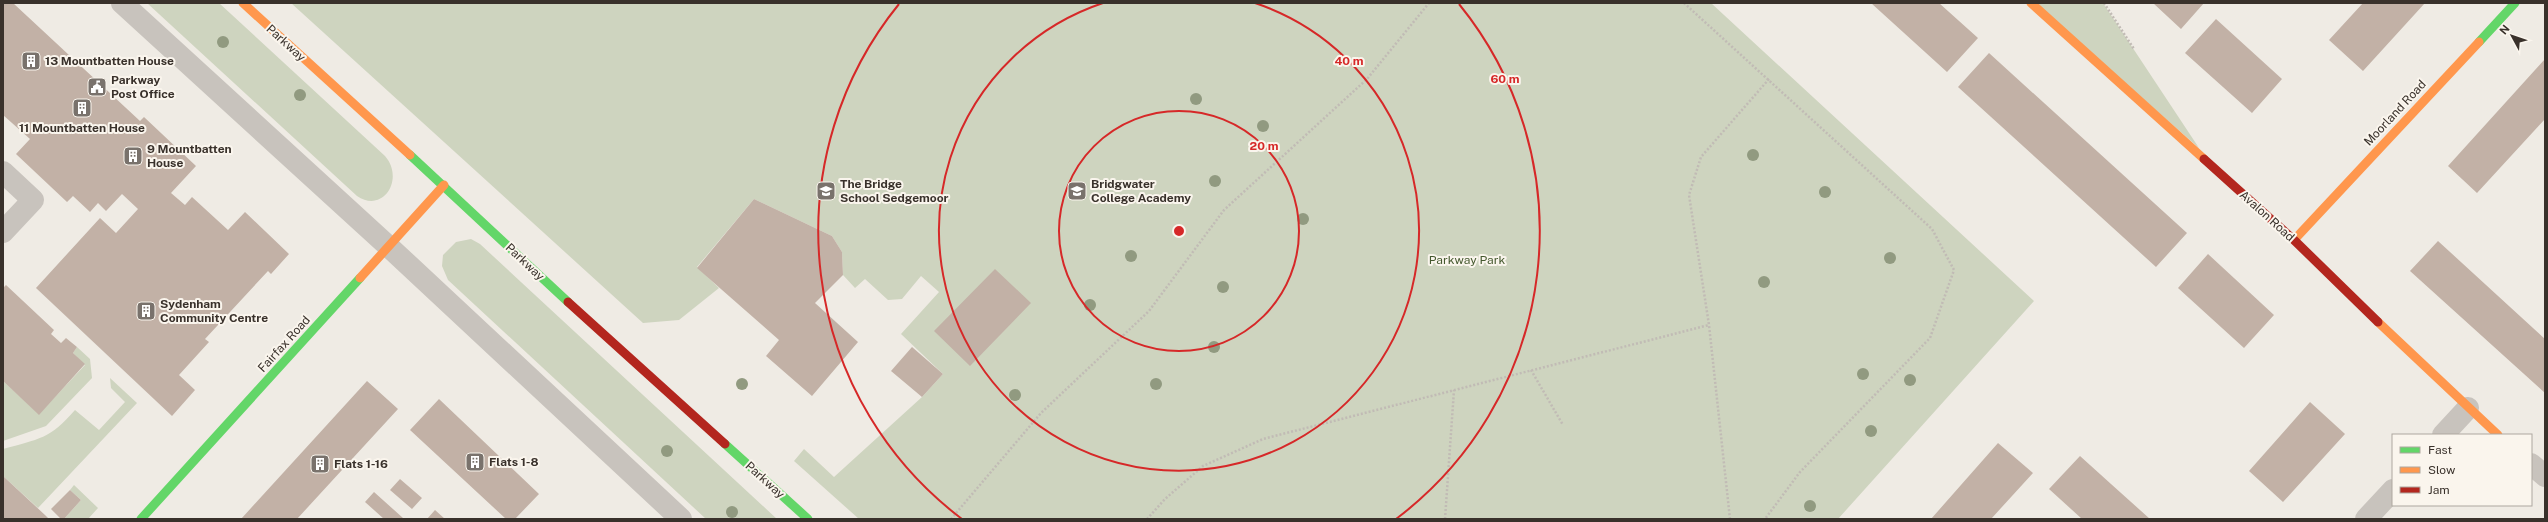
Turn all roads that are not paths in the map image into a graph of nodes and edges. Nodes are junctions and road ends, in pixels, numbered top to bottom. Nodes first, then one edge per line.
1 (122, 3) edge
2 (243, 3) edge
3 (2031, 3) edge
4 (2515, 3) edge
5 (3, 172) edge
6 (444, 185) junction
7 (3, 232) edge
8 (2294, 240) junction
9 (388, 246) junction
10 (2468, 408) junction
11 (2444, 434) edge
12 (2497, 434) edge
13 (2532, 465) edge
14 (2545, 476) edge
15 (2392, 491) edge
16 (141, 519) edge
17 (680, 519) edge
18 (808, 519) edge
19 (2366, 519) edge

1 - 9 street
2 - 6 street, Parkway
3 - 8 street, Avalon Road
4 - 8 street, Moorland Road
5 - 7 street
6 - 9 street, Fairfax Road
6 - 18 street, Parkway
8 - 10 street, Avalon Road
9 - 16 street, Fairfax Road
9 - 17 street
10 - 11 street
10 - 12 street, Avalon Road
13 - 14 street
15 - 19 street

